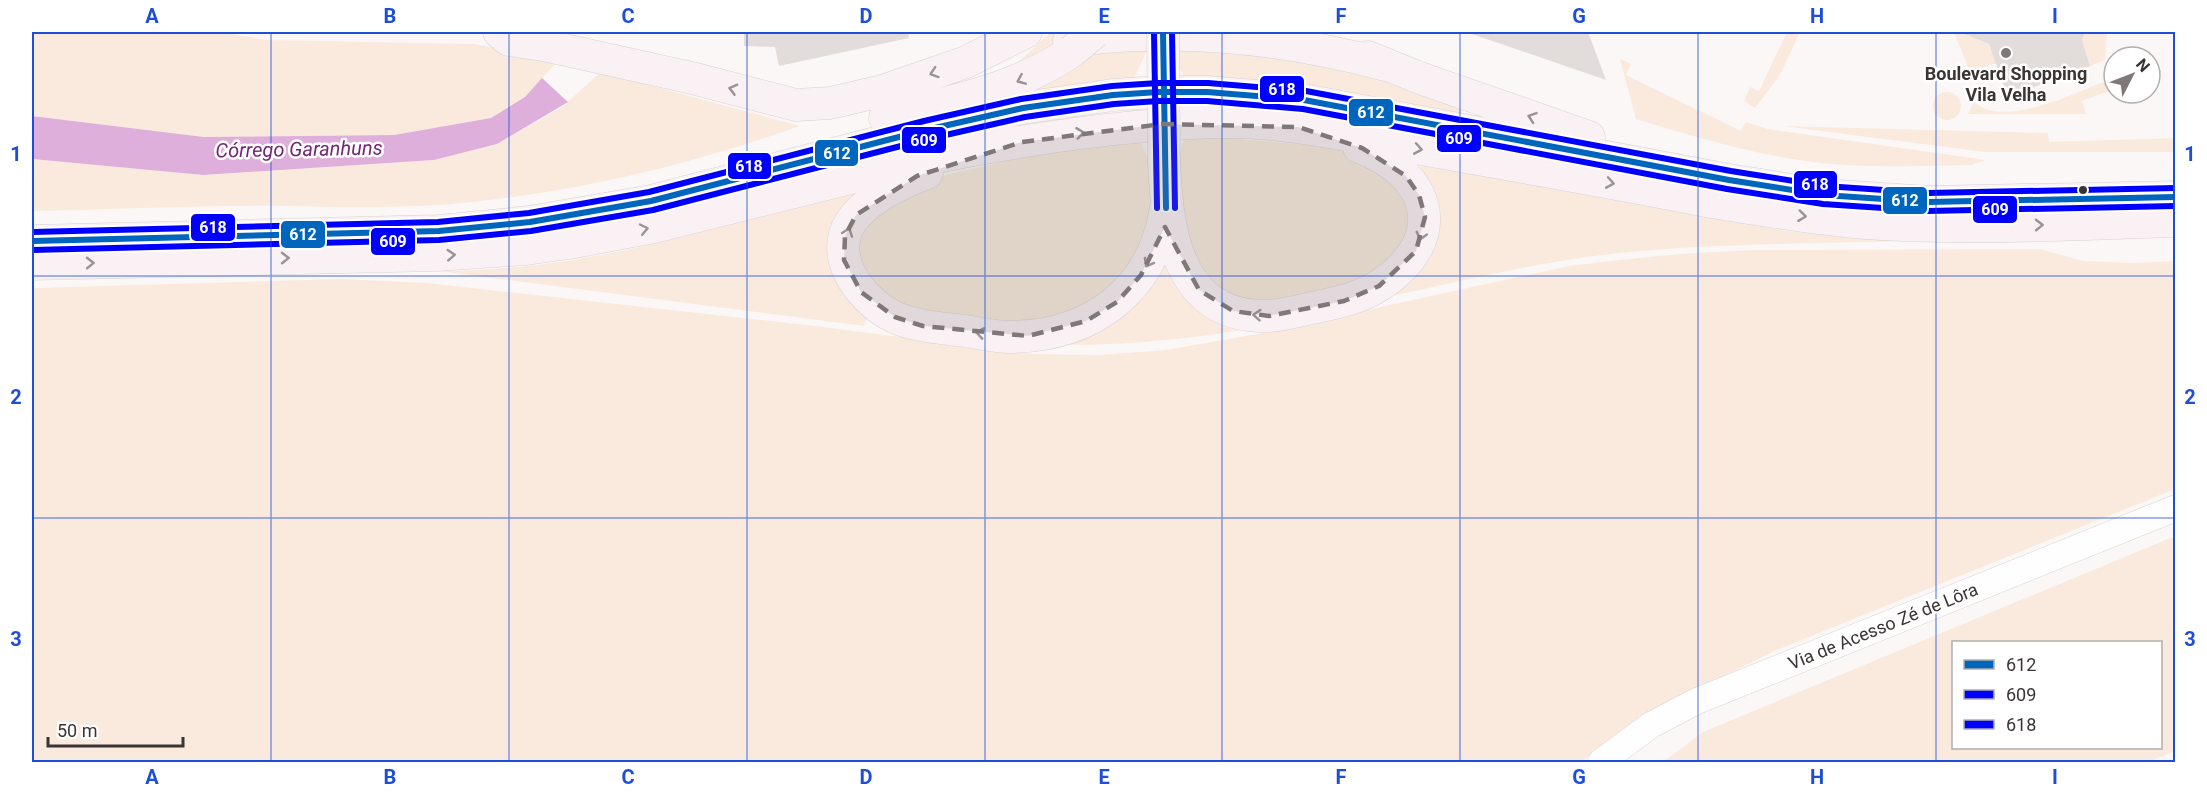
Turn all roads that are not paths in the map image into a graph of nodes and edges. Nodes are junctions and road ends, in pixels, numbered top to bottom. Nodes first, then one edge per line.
1 (1026, 32) edge
2 (1163, 32) edge
3 (1321, 32) edge
4 (504, 36) edge
5 (1083, 41) edge
6 (966, 62) junction
7 (1386, 65) junction
8 (1298, 127) junction
9 (1022, 142) junction
10 (1686, 171) junction
11 (2175, 197) edge
12 (1166, 208) junction
13 (2175, 221) edge
14 (394, 231) junction
15 (32, 241) edge
16 (32, 264) edge
17 (2175, 508) edge
18 (1601, 762) edge

1 - 6 main road
2 - 12 main road, bridge
3 - 7 main road
6 -> 4 main road
5 -> 14 main road
6 - 7 main road
10 -> 7 main road
9 -> 8 main road
8 -> 12 main road
8 -> 13 main road
12 -> 9 main road
16 -> 9 main road
10 - 11 main road
10 - 14 main road
14 - 15 main road
17 - 18 street, Via de Acesso Zé de Lôra

